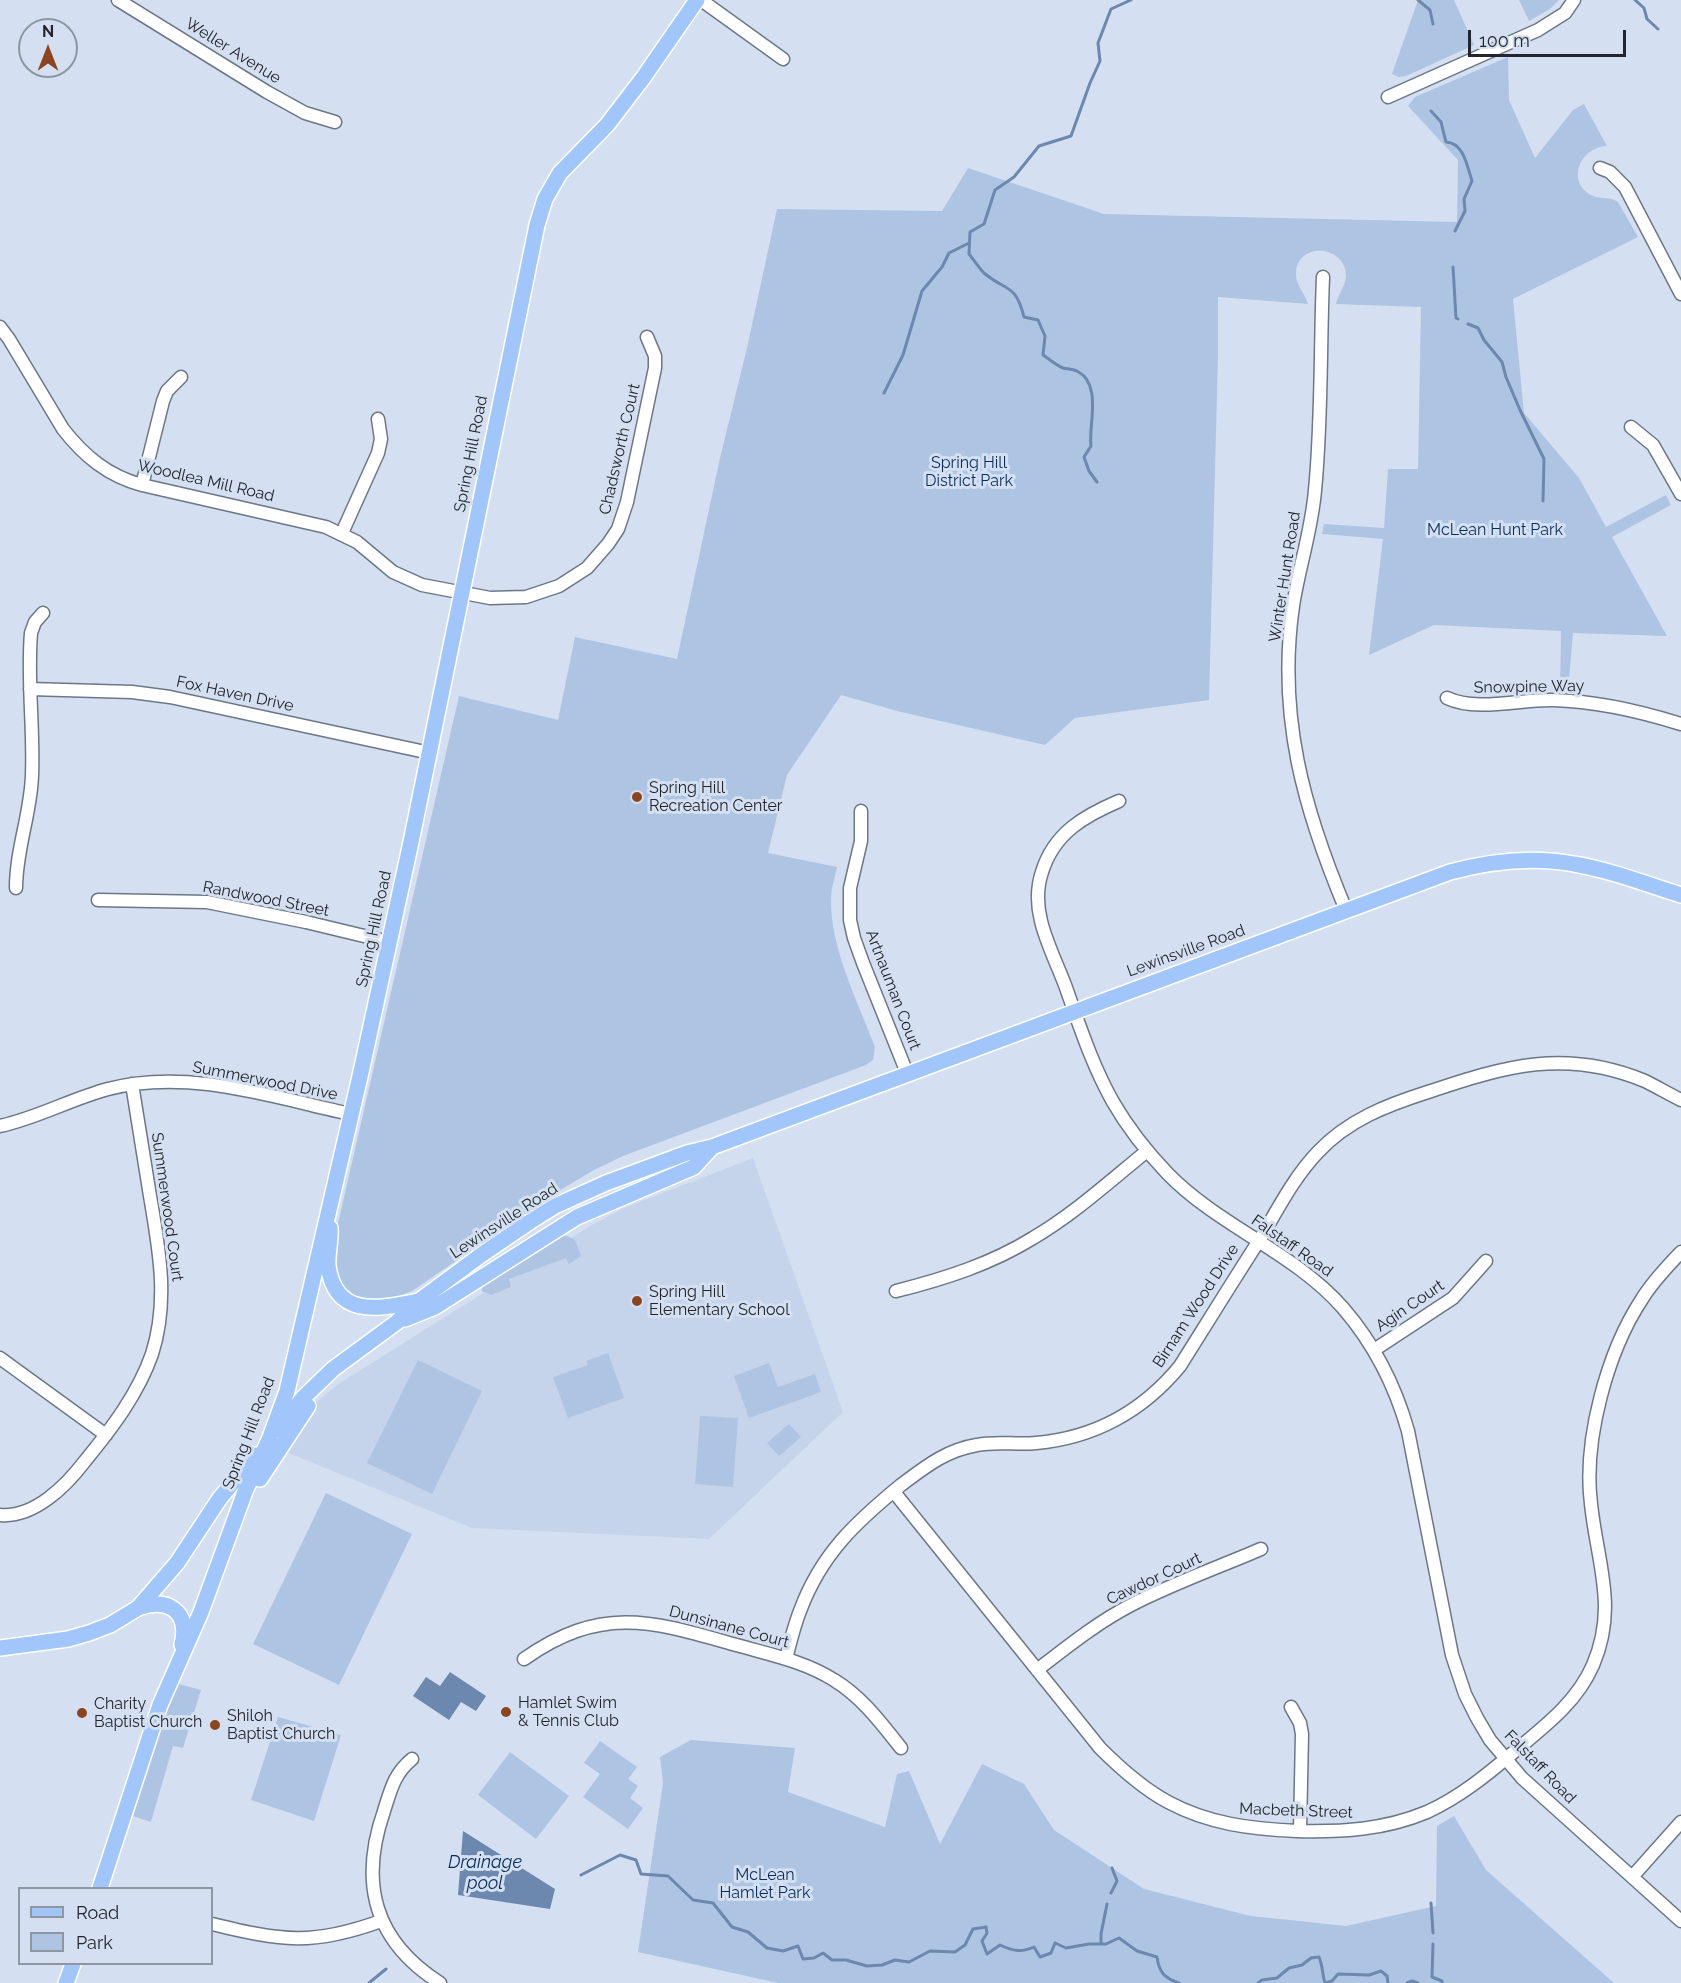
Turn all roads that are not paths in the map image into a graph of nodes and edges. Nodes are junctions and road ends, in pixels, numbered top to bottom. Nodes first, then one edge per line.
1 (118, 0) edge
2 (699, 0) edge
3 (1574, 0) edge
4 (783, 59) dead end
5 (1388, 97) dead end
6 (334, 122) dead end
7 (1600, 168) dead end
8 (1323, 277) dead end
9 (1681, 294) edge
10 (0, 327) edge
11 (647, 338) dead end
12 (181, 377) dead end
13 (378, 419) dead end
14 (1631, 427) dead end
15 (142, 484) junction
16 (1681, 494) edge
17 (342, 533) junction
18 (461, 593) junction
19 (43, 613) dead end
20 (30, 689) junction
21 (1447, 698) dead end
22 (1681, 724) edge
23 (430, 753) junction
24 (1119, 801) dead end
25 (861, 811) dead end
26 (16, 888) dead end
27 (1681, 895) edge
28 (98, 900) dead end
29 (1346, 910) junction
30 (389, 942) junction
31 (1074, 1010) junction
32 (907, 1073) junction
33 (132, 1084) junction
34 (1681, 1100) edge
35 (350, 1114) junction
36 (0, 1126) edge
37 (712, 1147) junction
38 (1147, 1151) junction
39 (584, 1192) junction
40 (330, 1202) junction
41 (577, 1217) junction
42 (1258, 1241) junction
43 (1681, 1252) edge
44 (481, 1255) junction
45 (1486, 1261) dead end
46 (470, 1285) junction
47 (896, 1291) dead end
48 (419, 1300) junction
49 (397, 1323) junction
50 (1374, 1350) junction
51 (0, 1358) edge
52 (333, 1369) junction
53 (106, 1435) junction
54 (269, 1440) junction
55 (894, 1492) junction
56 (0, 1515) edge
57 (229, 1537) junction
58 (1262, 1550) dead end
59 (138, 1608) junction
60 (0, 1648) edge
61 (179, 1658) junction
62 (524, 1659) dead end
63 (786, 1659) junction
64 (1037, 1670) junction
65 (1291, 1707) dead end
66 (901, 1748) dead end
67 (412, 1759) dead end
68 (1505, 1759) junction
69 (1681, 1822) edge
70 (1300, 1831) junction
71 (1632, 1877) junction
72 (100, 1887) edge
73 (381, 1921) junction
74 (1681, 1921) edge
75 (213, 1924) edge
76 (73, 1965) edge
77 (66, 1983) edge
78 (440, 1983) edge

1 - 6 street, Weller Avenue
2 - 4 street
2 - 18 main road, Spring Hill Road
3 - 5 street
7 - 9 street
8 - 29 street, Winter Hunt Road
10 - 15 street, Woodlea Mill Road
11 - 18 street, Chadsworth Court
12 - 15 street
13 - 17 street
14 - 16 street
15 - 17 street, Woodlea Mill Road
17 - 18 street, Woodlea Mill Road
18 - 23 main road, Spring Hill Road
19 - 20 street
20 - 23 street, Fox Haven Drive
20 - 26 street
21 - 22 street, Snowpine Way
23 - 30 main road, Spring Hill Road
24 - 31 street, Falstaff Road
25 - 32 street, Artnauman Court
27 - 29 main road, Lewinsville Road
28 - 30 street, Randwood Street
29 - 31 main road, Lewinsville Road
30 - 35 main road, Spring Hill Road
31 - 32 main road, Lewinsville Road
31 - 38 street, Falstaff Road
32 - 37 main road, Lewinsville Road
33 - 35 street, Summerwood Drive
33 - 36 street, Summerwood Drive
33 - 53 street, Summerwood Court
34 - 42 street, Birnam Wood Drive
35 - 40 main road, Spring Hill Road
37 - 39 main road, Lewinsville Road
37 - 41 main road, Lewinsville Road
38 - 42 street, Falstaff Road
38 - 47 street
39 - 41 main road
39 - 44 main road, Lewinsville Road
40 - 48 main road
40 - 54 main road, Spring Hill Road
41 - 46 main road, Lewinsville Road
42 - 50 street, Falstaff Road
42 - 55 street, Birnam Wood Drive
43 - 68 street, Macbeth Street
44 - 46 main road
44 - 48 main road, Lewinsville Road
45 - 50 street, Agin Court
46 - 49 main road, Lewinsville Road
48 - 49 main road, Lewinsville Road
49 - 52 main road, Lewinsville Road
50 - 68 street, Falstaff Road
51 - 53 street
52 - 54 main road, Lewinsville Road
52 - 57 main road
53 - 56 street, Summerwood Court
54 - 57 main road, Spring Hill Road
54 - 59 main road, Lewinsville Road
55 - 63 street, Birnam Wood Drive
55 - 64 street, Macbeth Street
57 - 61 main road, Spring Hill Road
58 - 64 street, Cawdor Court
59 - 60 main road, Lewinsville Road
59 - 61 main road
61 - 72 main road, Spring Hill Road
62 - 63 street, Dunsinane Court
63 - 66 street, Dunsinane Court
64 - 70 street, Macbeth Street
65 - 70 street
67 - 73 street
68 - 70 street, Macbeth Street
68 - 71 street, Falstaff Road
69 - 71 street
71 - 74 street, Falstaff Road
73 - 75 street
73 - 78 street
76 - 77 main road

